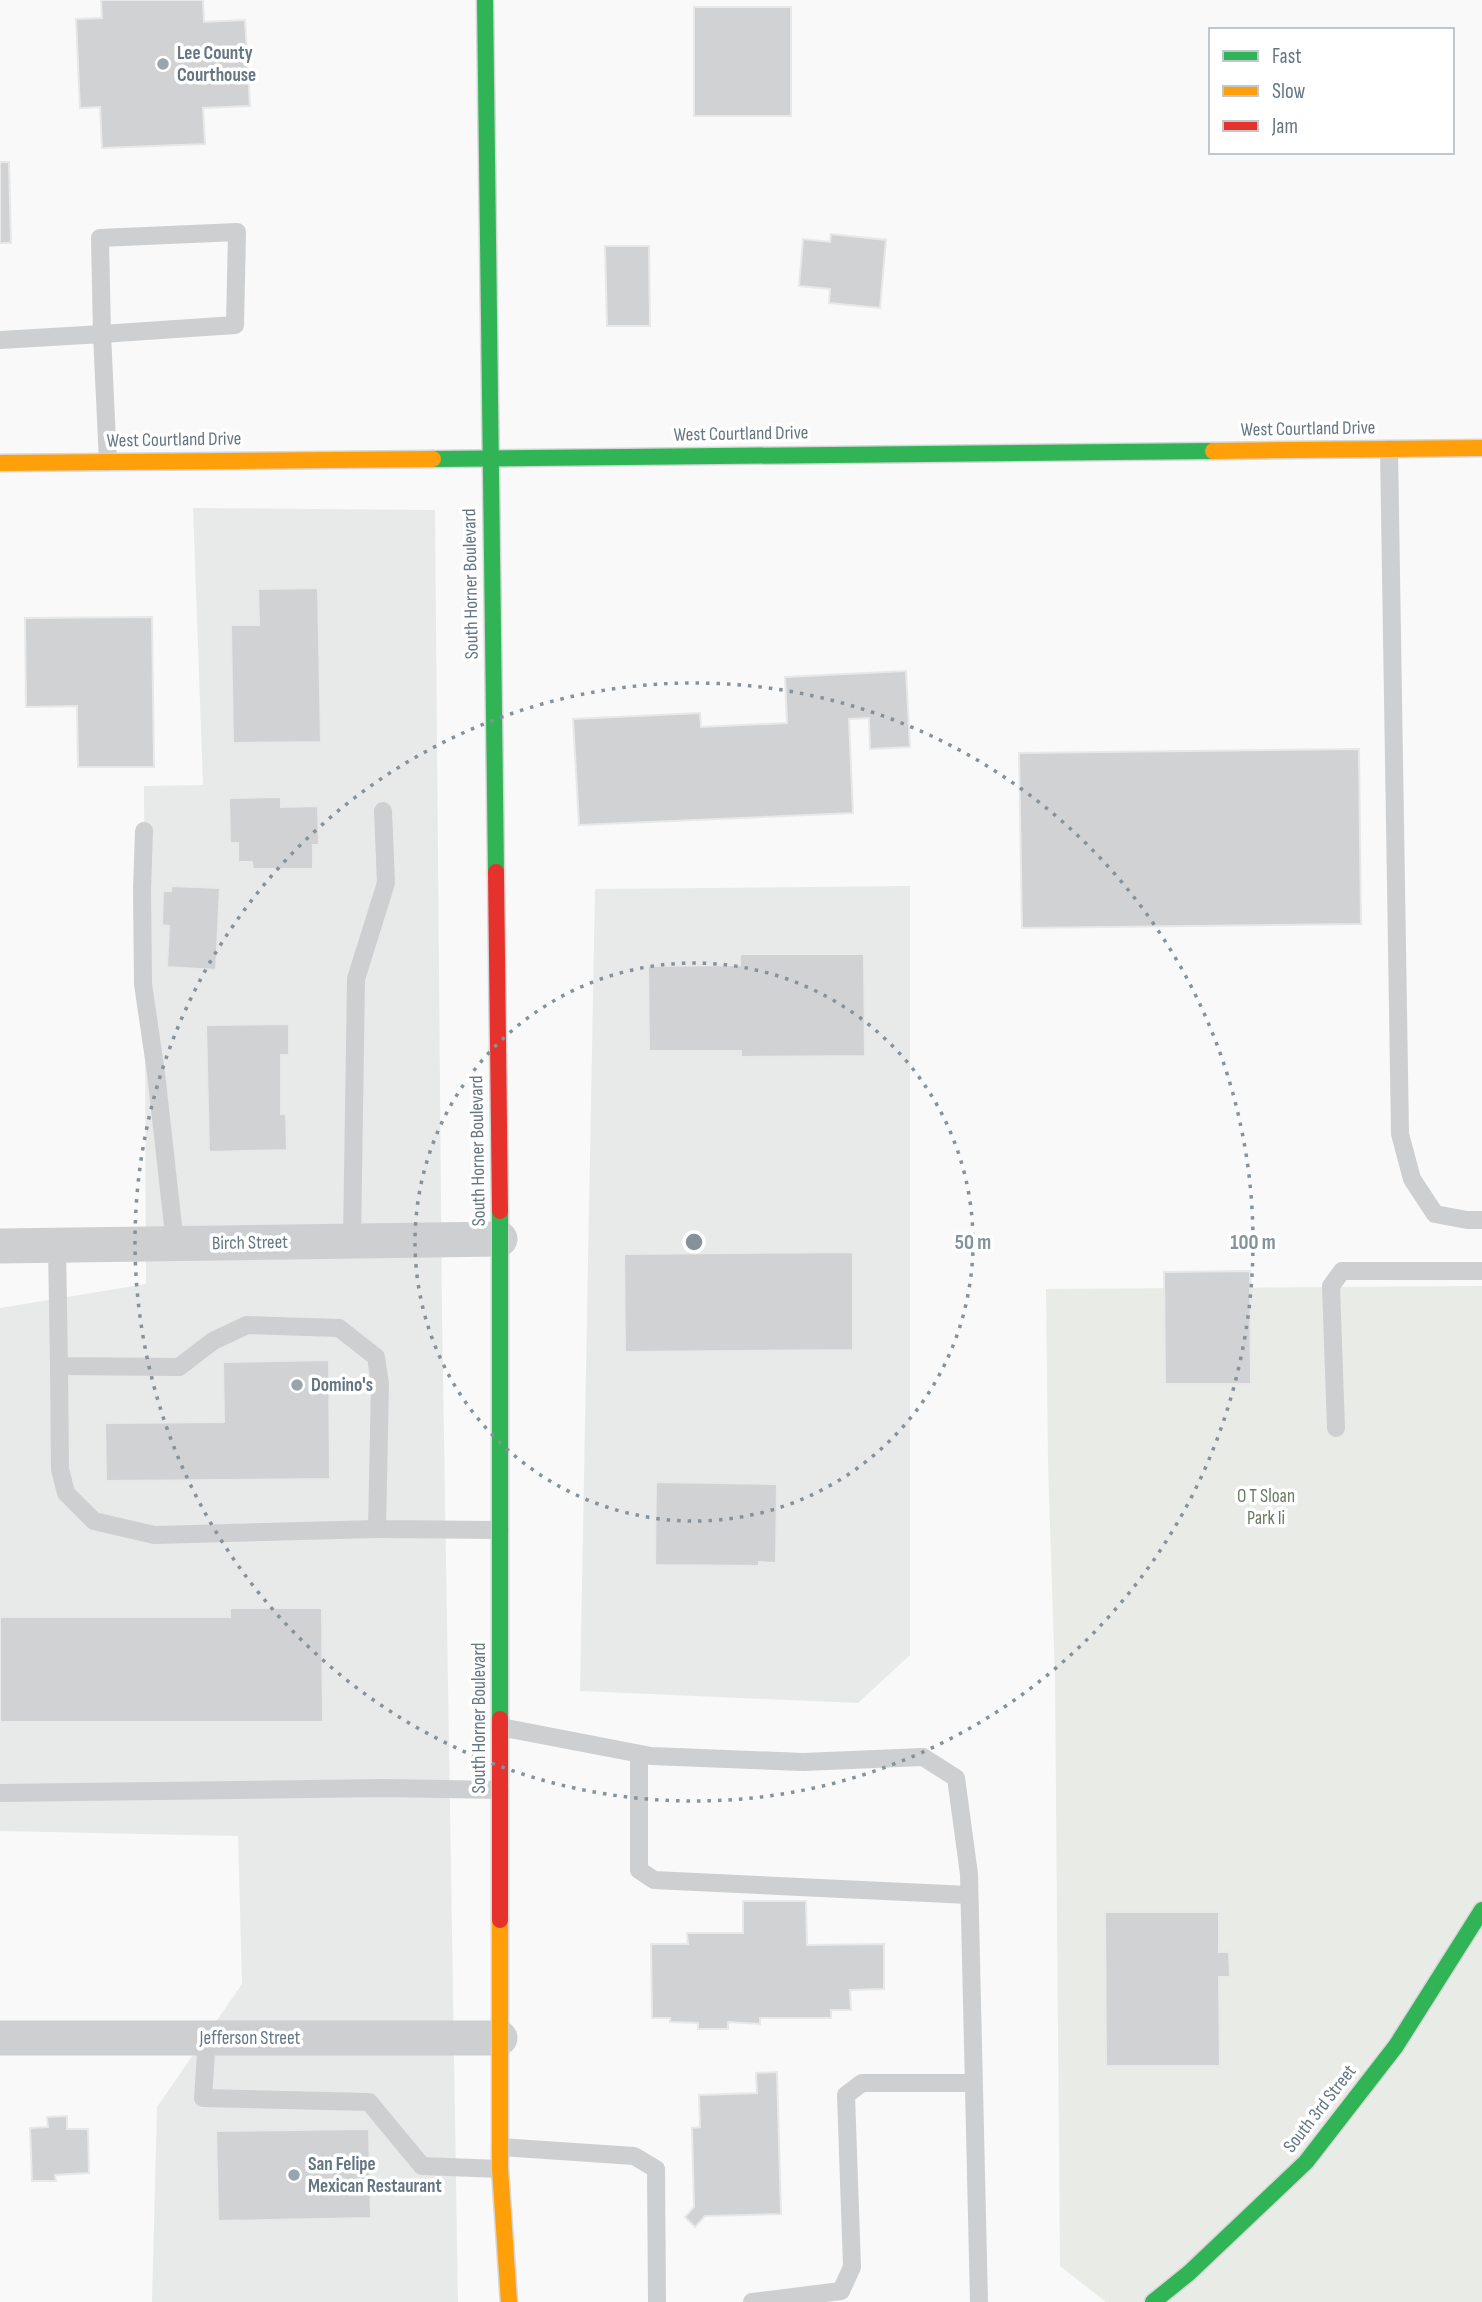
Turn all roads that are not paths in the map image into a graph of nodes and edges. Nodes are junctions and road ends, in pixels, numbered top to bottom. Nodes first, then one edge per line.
1 (485, 0) edge
2 (102, 334) junction
3 (0, 340) edge
4 (1482, 448) edge
5 (1389, 449) junction
6 (491, 458) junction
7 (108, 462) junction
8 (0, 463) edge
9 (383, 811) dead end
10 (144, 831) dead end
11 (1482, 1220) edge
12 (500, 1239) junction
13 (352, 1241) junction
14 (175, 1244) junction
15 (57, 1245) junction
16 (0, 1246) edge
17 (1482, 1271) edge
18 (59, 1366) junction
19 (1336, 1428) dead end
20 (377, 1529) junction
21 (500, 1530) junction
22 (500, 1727) junction
23 (639, 1754) junction
24 (500, 1790) junction
25 (0, 1793) edge
26 (969, 1895) junction
27 (1482, 1910) edge
28 (0, 2038) edge
29 (207, 2038) junction
30 (500, 2038) junction
31 (973, 2082) junction
32 (500, 2147) junction
33 (500, 2169) junction
34 (509, 2302) edge
35 (657, 2302) edge
36 (752, 2302) edge
37 (979, 2302) edge
38 (1153, 2302) edge

1 - 6 main road, South Horner Boulevard
2 - 2 lane
2 - 3 lane
2 - 7 lane
4 - 5 main road, West Courtland Drive
5 - 6 main road, West Courtland Drive
5 - 11 lane
6 - 7 main road, West Courtland Drive
6 - 12 main road, South Horner Boulevard
7 - 8 main road, West Courtland Drive
9 - 13 lane
10 - 14 lane
12 - 13 street, Birch Street
12 - 21 main road, South Horner Boulevard
13 - 14 street, Birch Street
14 - 15 street, Birch Street
15 - 16 street, Birch Street
15 - 18 lane
17 - 19 lane
18 - 20 lane
18 - 20 lane
20 - 21 lane
21 - 22 main road, South Horner Boulevard
22 - 23 lane
22 - 24 main road, South Horner Boulevard
23 - 26 lane
23 - 26 lane
24 - 25 lane
24 - 30 main road, South Horner Boulevard
26 - 31 lane
27 - 38 main road, South 3rd Street
28 - 29 street, Jefferson Street
29 - 30 street, Jefferson Street
29 - 33 lane
30 - 32 main road, South Horner Boulevard
31 - 36 lane
31 - 37 lane
32 - 33 main road, South Horner Boulevard
32 - 35 lane
33 - 34 main road, South Horner Boulevard

